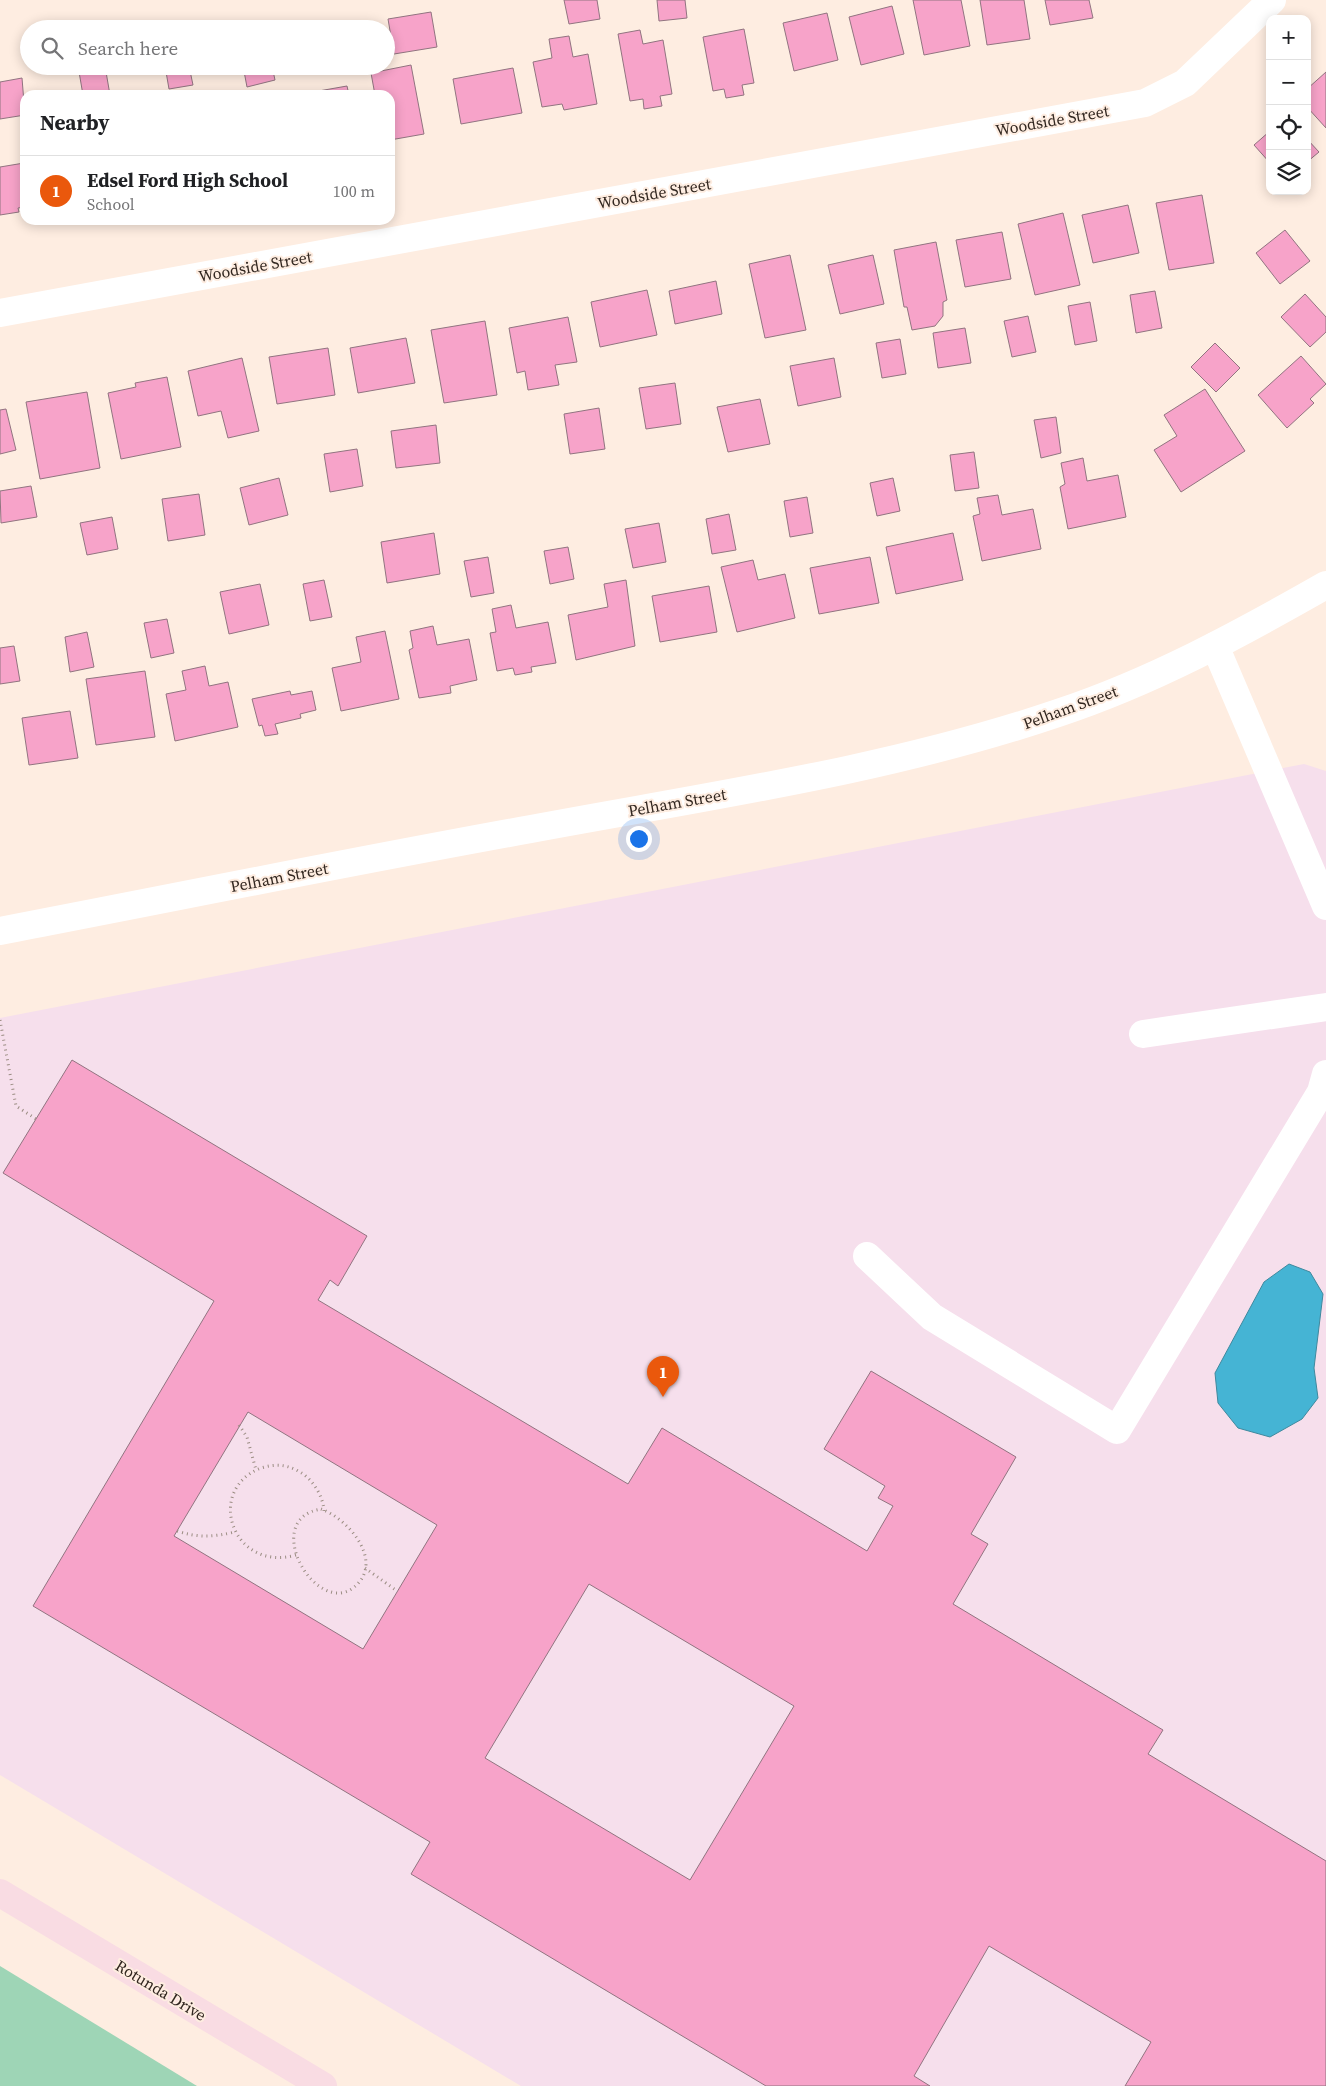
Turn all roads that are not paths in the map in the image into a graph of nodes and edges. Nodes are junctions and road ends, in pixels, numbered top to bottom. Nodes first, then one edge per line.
1 (1272, 0) edge
2 (0, 313) edge
3 (1326, 585) edge
4 (1215, 646) junction
5 (1326, 906) edge
6 (0, 931) edge
7 (1326, 1007) edge
8 (1143, 1034) dead end
9 (1326, 1074) edge
10 (867, 1256) dead end
11 (0, 1893) edge
12 (323, 2086) edge

1 - 2 street, Woodside Street
3 - 4 street, Pelham Street
4 - 5 street
4 - 6 street, Pelham Street
7 - 8 street
9 - 10 street
11 - 12 main road, Rotunda Drive

